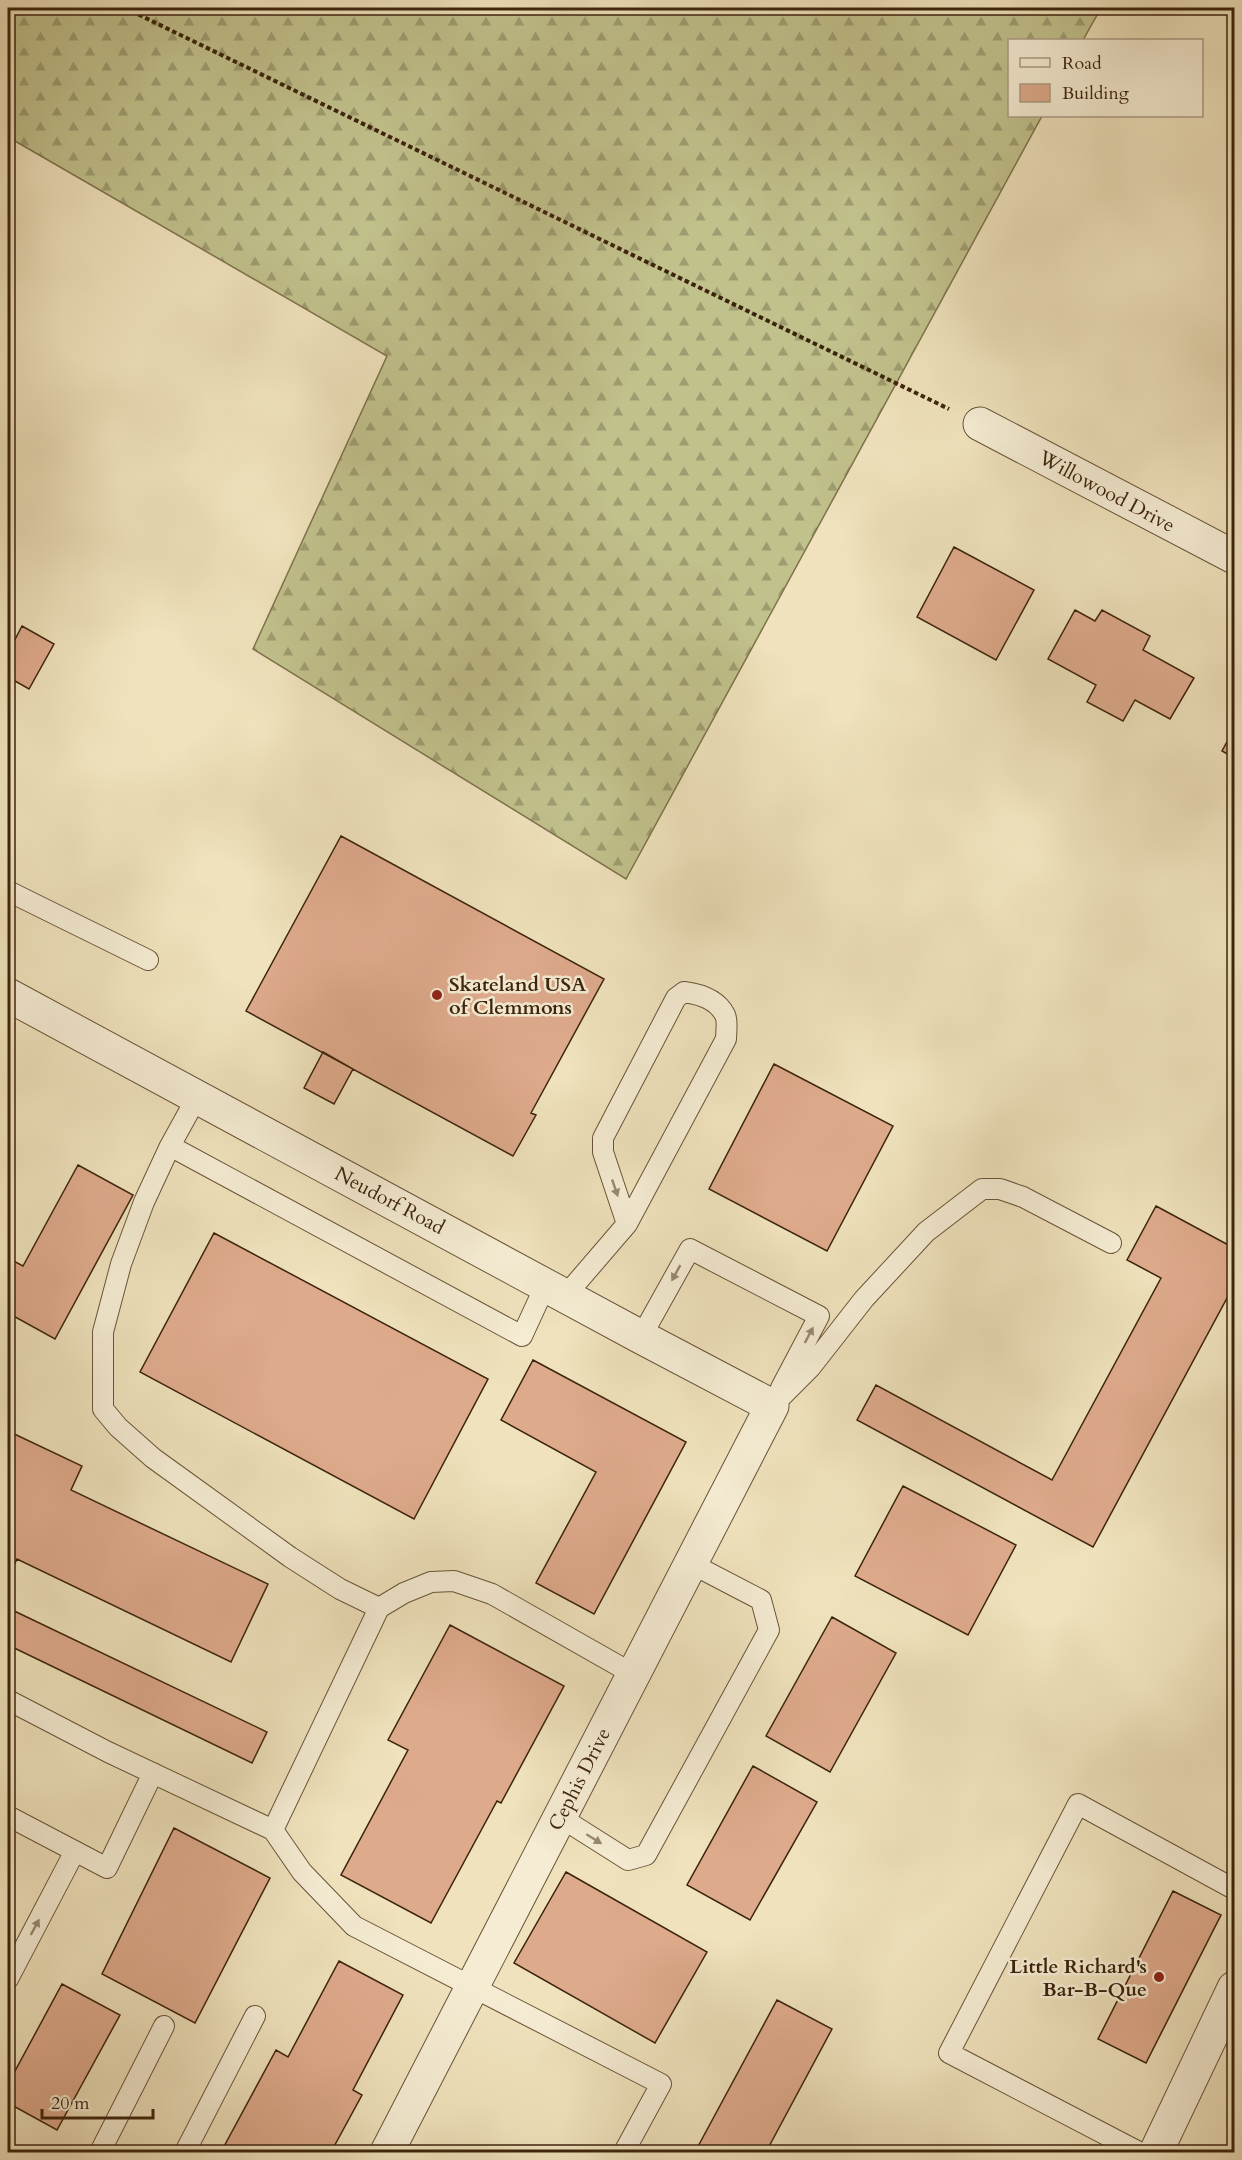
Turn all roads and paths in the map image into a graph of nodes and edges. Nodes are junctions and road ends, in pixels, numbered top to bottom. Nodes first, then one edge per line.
1 (124, 8) edge
2 (980, 424) joint
3 (1234, 557) edge
4 (8, 891) edge
5 (148, 960) dead end
6 (8, 995) edge
7 (197, 1097) junction
8 (170, 1146) junction
9 (627, 1224) junction
10 (1111, 1243) dead end
11 (556, 1290) junction
12 (641, 1337) junction
13 (772, 1406) junction
14 (690, 1563) junction
15 (379, 1608) junction
16 (633, 1674) junction
17 (8, 1700) edge
18 (153, 1773) junction
19 (8, 1816) edge
20 (560, 1817) junction
21 (273, 1830) junction
22 (75, 1851) junction
23 (1234, 1888) edge
24 (8, 1979) edge
25 (473, 1986) junction
26 (1234, 1988) edge
27 (255, 2016) dead end
28 (164, 2026) dead end
29 (100, 2152) edge
30 (185, 2152) edge
31 (387, 2152) edge
32 (624, 2152) edge
33 (1139, 2152) edge
34 (1156, 2152) edge

1 - 2 path
2 - 3 street, Willowood Drive
4 - 5 lane
6 - 7 street, Neudorf Road
7 - 8 lane
7 - 11 street, Neudorf Road
8 - 11 lane
8 - 15 lane
9 -> 9 lane
9 - 11 lane
10 - 13 lane
11 - 12 street, Neudorf Road
12 - 13 street, Neudorf Road
13 -> 12 lane
13 - 14 street, Cephis Drive
14 - 16 street, Cephis Drive
20 -> 14 lane
15 - 16 lane
15 - 21 lane
16 - 20 street, Cephis Drive
17 - 18 lane
18 - 21 lane
18 - 22 lane
19 - 22 lane
20 - 25 street, Cephis Drive
21 - 25 lane
24 -> 22 lane
23 - 33 lane
25 - 31 street, Cephis Drive
25 - 32 lane
26 - 34 street
27 - 30 lane
28 - 29 lane

